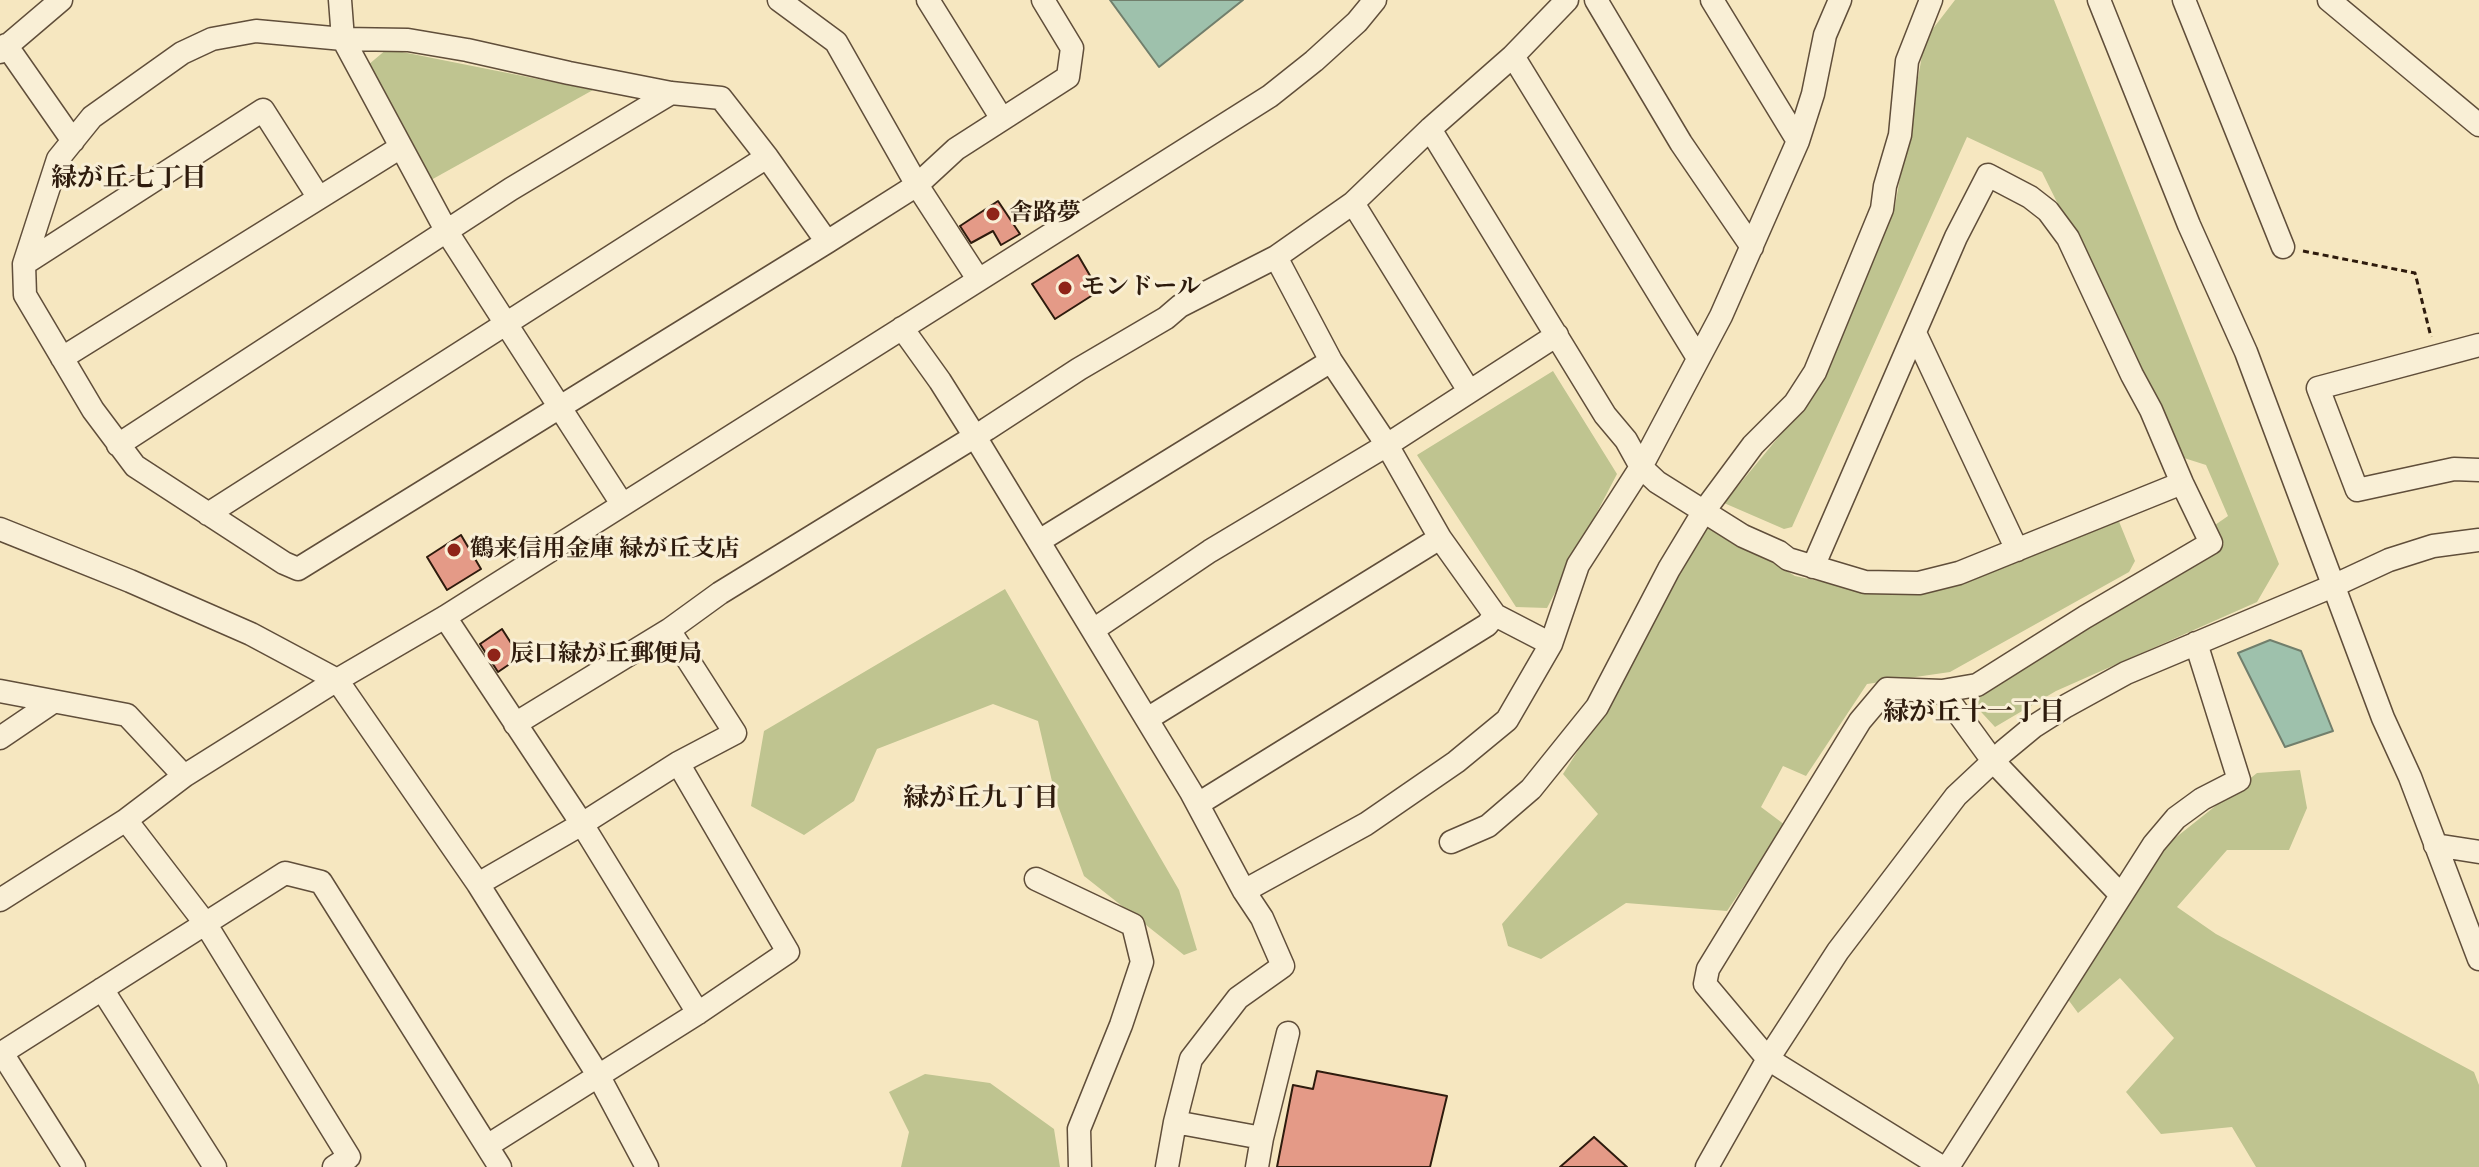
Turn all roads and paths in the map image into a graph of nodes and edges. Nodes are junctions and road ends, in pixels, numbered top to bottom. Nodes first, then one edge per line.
1 (61, 0) edge
2 (340, 0) edge
3 (779, 0) edge
4 (928, 0) edge
5 (1043, 0) edge
6 (1375, 0) edge
7 (1567, 0) edge
8 (1596, 0) edge
9 (1712, 0) edge
10 (1736, 0) edge
11 (1840, 0) edge
12 (1931, 0) edge
13 (2099, 0) edge
14 (2184, 0) edge
15 (2329, 0) edge
16 (1725, 22) junction
17 (343, 39) junction
18 (3, 48) edge
19 (1513, 56) junction
20 (671, 93) junction
21 (1002, 119) junction
22 (2479, 125) edge
23 (1430, 129) junction
24 (73, 141) junction
25 (1798, 141) junction
26 (401, 147) junction
27 (767, 157) junction
28 (917, 185) junction
29 (319, 198) junction
30 (1353, 203) junction
31 (447, 232) junction
32 (827, 242) junction
33 (1752, 247) junction
34 (2283, 247) joint
35 (1276, 257) junction
36 (24, 264) junction
37 (978, 279) junction
38 (506, 323) junction
39 (902, 328) junction
40 (1915, 333) junction
41 (1557, 335) junction
42 (2479, 345) edge
43 (2436, 356) junction
44 (62, 358) junction
45 (1698, 358) junction
46 (1331, 361) junction
47 (1469, 391) junction
48 (560, 406) junction
49 (974, 435) junction
50 (118, 445) junction
51 (1387, 445) junction
52 (1641, 467) junction
53 (2479, 470) edge
54 (2182, 483) junction
55 (622, 504) junction
56 (1704, 511) junction
57 (208, 514) junction
58 (0, 529) edge
59 (1440, 538) junction
60 (2479, 540) edge
61 (1039, 541) junction
62 (2017, 550) junction
63 (1813, 567) junction
64 (2333, 586) junction
65 (1495, 615) junction
66 (445, 617) junction
67 (669, 630) junction
68 (1093, 630) junction
69 (2196, 643) junction
70 (1551, 644) junction
71 (337, 680) junction
72 (0, 691) edge
73 (1942, 691) junction
74 (53, 702) junction
75 (1147, 719) junction
76 (515, 724) junction
77 (0, 738) edge
78 (1993, 761) junction
79 (678, 763) junction
80 (184, 776) junction
81 (1198, 804) junction
82 (126, 820) junction
83 (582, 824) junction
84 (1451, 842) dead end
85 (2435, 845) junction
86 (2479, 852) edge
87 (1036, 879) dead end
88 (478, 884) junction
89 (1244, 891) junction
90 (2121, 895) junction
91 (0, 900) edge
92 (205, 923) junction
93 (2479, 959) edge
94 (102, 989) junction
95 (698, 1013) junction
96 (1288, 1033) dead end
97 (1, 1054) edge
98 (1768, 1059) junction
99 (598, 1075) junction
100 (1175, 1122) junction
101 (1262, 1138) junction
102 (487, 1146) junction
103 (74, 1167) edge
104 (215, 1167) edge
105 (334, 1167) edge
106 (500, 1167) edge
107 (647, 1167) edge
108 (1080, 1167) edge
109 (1167, 1167) edge
110 (1257, 1167) edge
111 (1707, 1167) edge
112 (1945, 1167) edge

1 - 18 street
2 - 17 street
3 - 28 street
4 - 21 street
5 - 21 street
6 - 37 street
7 - 19 street
8 - 33 street
9 - 16 street
10 - 16 street
11 - 25 street
12 - 56 street
13 - 64 street
14 - 34 street
15 - 22 street
16 - 25 street
17 - 20 street
17 - 24 street
17 - 26 street
18 - 24 street
19 - 23 street
19 - 45 street
20 - 27 street
20 - 31 street
21 - 28 street
23 - 30 street
23 - 41 street
24 - 36 street
25 - 33 street
26 - 29 street
26 - 31 street
27 - 32 street
27 - 38 street
28 - 32 street
28 - 37 street
29 - 36 street
29 - 44 street
30 - 35 street
30 - 47 street
31 - 38 street
31 - 50 street
32 - 48 street
33 - 45 street
34 - 43 path
35 - 46 street
35 - 49 street
36 - 44 street
37 - 39 street
38 - 48 street
38 - 57 street
39 - 49 street
39 - 55 street
40 - 54 street
40 - 62 street
40 - 63 street
41 - 47 street
41 - 52 street
42 - 43 street
43 - 53 street
44 - 50 street
45 - 52 street
46 - 51 street
46 - 61 street
47 - 51 street
48 - 55 street
48 - 57 street
49 - 61 street
49 - 67 street
50 - 57 street
51 - 59 street
51 - 68 street
52 - 56 street
52 - 70 street
54 - 62 street
54 - 73 street
55 - 66 street
56 - 63 street
56 - 84 street
58 - 71 street
59 - 65 street
59 - 75 street
60 - 64 street
61 - 68 street
62 - 63 street
64 - 69 street
64 - 85 street
65 - 70 street
65 - 81 street
66 - 71 street
66 - 76 street
67 - 76 street
67 - 79 street
68 - 75 street
69 - 78 street
69 - 90 street
70 - 89 street
71 - 80 street
71 - 88 street
72 - 74 street
73 - 78 street
73 - 98 street
74 - 77 street
74 - 80 street
75 - 81 street
76 - 83 street
78 - 90 street
78 - 98 street
79 - 83 street
79 - 95 street
80 - 82 street
81 - 89 street
82 - 91 street
82 - 92 street
83 - 88 street
83 - 95 street
85 - 86 street
85 - 93 street
87 - 108 street
88 - 99 street
89 - 100 street
90 - 112 street
92 - 94 street
92 - 102 street
92 - 105 street
94 - 97 street
94 - 104 street
95 - 99 street
96 - 101 street
97 - 103 street
98 - 111 street
98 - 112 street
99 - 102 street
99 - 107 street
100 - 101 street
100 - 109 street
101 - 110 street
102 - 106 street

